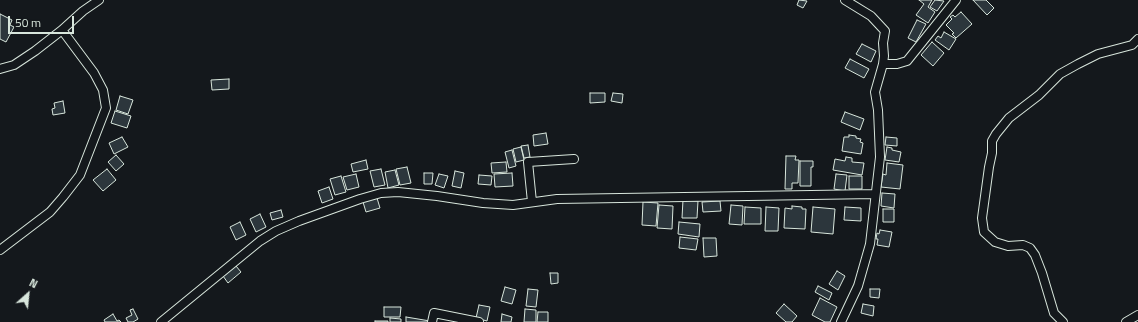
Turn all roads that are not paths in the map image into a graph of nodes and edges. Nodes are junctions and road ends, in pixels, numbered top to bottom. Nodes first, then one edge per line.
1 (99, 0) edge
2 (845, 0) edge
3 (956, 0) edge
4 (62, 30) junction
5 (1138, 39) edge
6 (883, 64) junction
7 (0, 69) edge
8 (574, 159) dead end
9 (876, 194) junction
10 (532, 202) junction
11 (0, 250) edge
12 (1138, 315) edge
13 (161, 322) edge
14 (432, 322) edge
15 (479, 322) edge
16 (841, 322) edge
17 (1063, 322) edge
18 (1126, 322) edge

1 - 4 street
2 - 6 street
3 - 6 street
4 - 7 street
4 - 11 street
5 - 17 street
6 - 9 street
8 - 10 street
9 - 10 street
9 - 16 street
10 - 13 street
12 - 18 street
14 - 15 street

